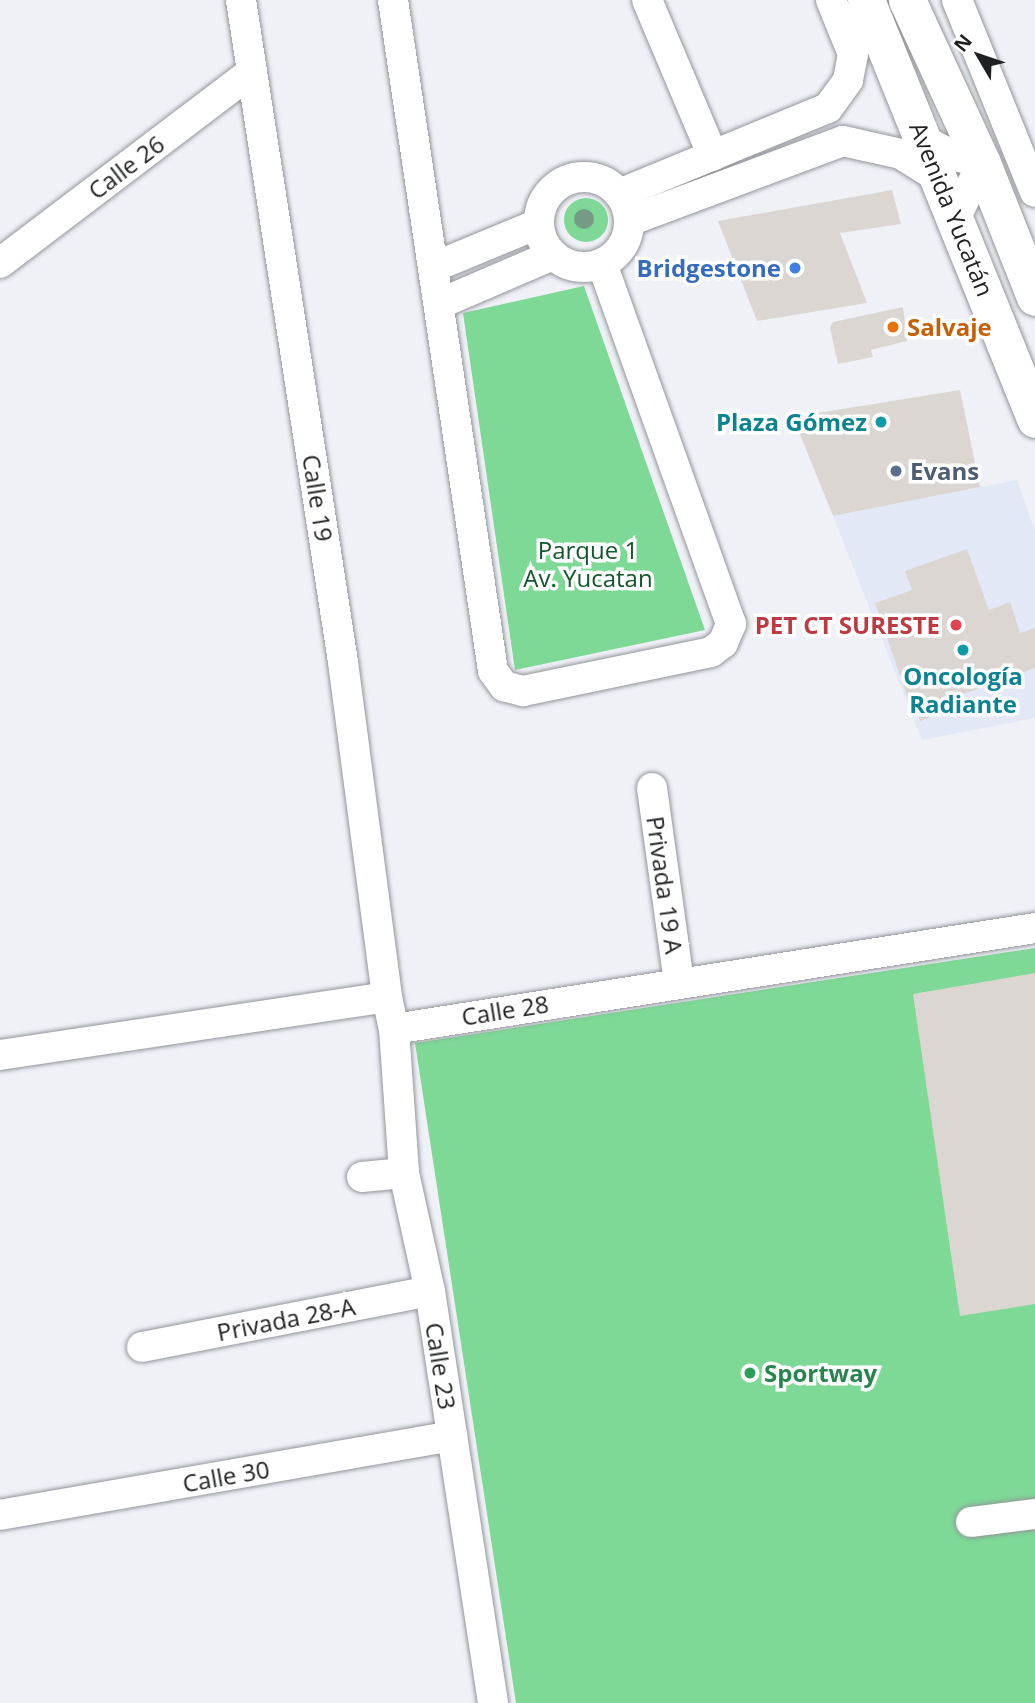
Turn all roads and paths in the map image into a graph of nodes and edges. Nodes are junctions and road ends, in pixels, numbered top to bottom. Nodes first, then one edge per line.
1 (241, 0) edge
2 (393, 0) edge
3 (647, 0) edge
4 (831, 0) edge
5 (866, 0) edge
6 (907, 0) edge
7 (957, 0) edge
8 (251, 72) junction
9 (828, 108) junction
10 (843, 141) junction
11 (925, 141) junction
12 (1026, 144) edge
13 (713, 156) junction
14 (982, 163) junction
15 (939, 178) junction
16 (1035, 192) edge
17 (624, 207) junction
18 (956, 217) junction
19 (538, 224) junction
20 (552, 255) junction
21 (0, 263) edge
22 (602, 263) junction
23 (434, 267) junction
24 (1035, 298) edge
25 (439, 304) junction
26 (1035, 419) edge
27 (652, 788) dead end
28 (1035, 928) edge
29 (679, 982) junction
30 (387, 997) junction
31 (394, 1029) junction
32 (0, 1055) edge
33 (404, 1173) junction
34 (362, 1178) dead end
35 (430, 1291) junction
36 (142, 1347) dead end
37 (452, 1436) junction
38 (1035, 1514) edge
39 (0, 1515) edge
40 (971, 1522) dead end
41 (493, 1703) edge

1 - 8 street, Calle 19
2 - 23 street
3 - 13 street
4 - 9 street
5 - 11 main road, Avenida Yucatán
6 - 14 main road, Avenida Yucatán
7 - 12 street
8 - 21 street, Calle 26
8 - 30 street, Calle 19
9 - 10 street
9 - 13 street
10 - 15 street
10 - 17 street
11 - 14 street
11 - 15 main road, Avenida Yucatán
12 - 14 street
12 - 16 street
13 - 17 street
14 - 18 street
14 - 24 main road, Avenida Yucatán
15 - 18 main road, Avenida Yucatán
17 - 19 street
17 - 22 street
18 - 26 main road, Avenida Yucatán
19 - 20 street
19 - 23 street
20 - 22 street
20 - 25 street
22 - 25 street
23 - 25 street
27 - 29 street, Privada 19 A
28 - 29 street, Calle 28
29 - 31 street, Calle 28
30 - 31 street
30 - 32 street
31 - 33 street, Calle 23
33 - 34 street
33 - 35 street, Calle 23
35 - 36 street, Privada 28-A
35 - 37 street, Calle 23
37 - 39 street, Calle 30
37 - 41 street, Calle 23
38 - 40 street

